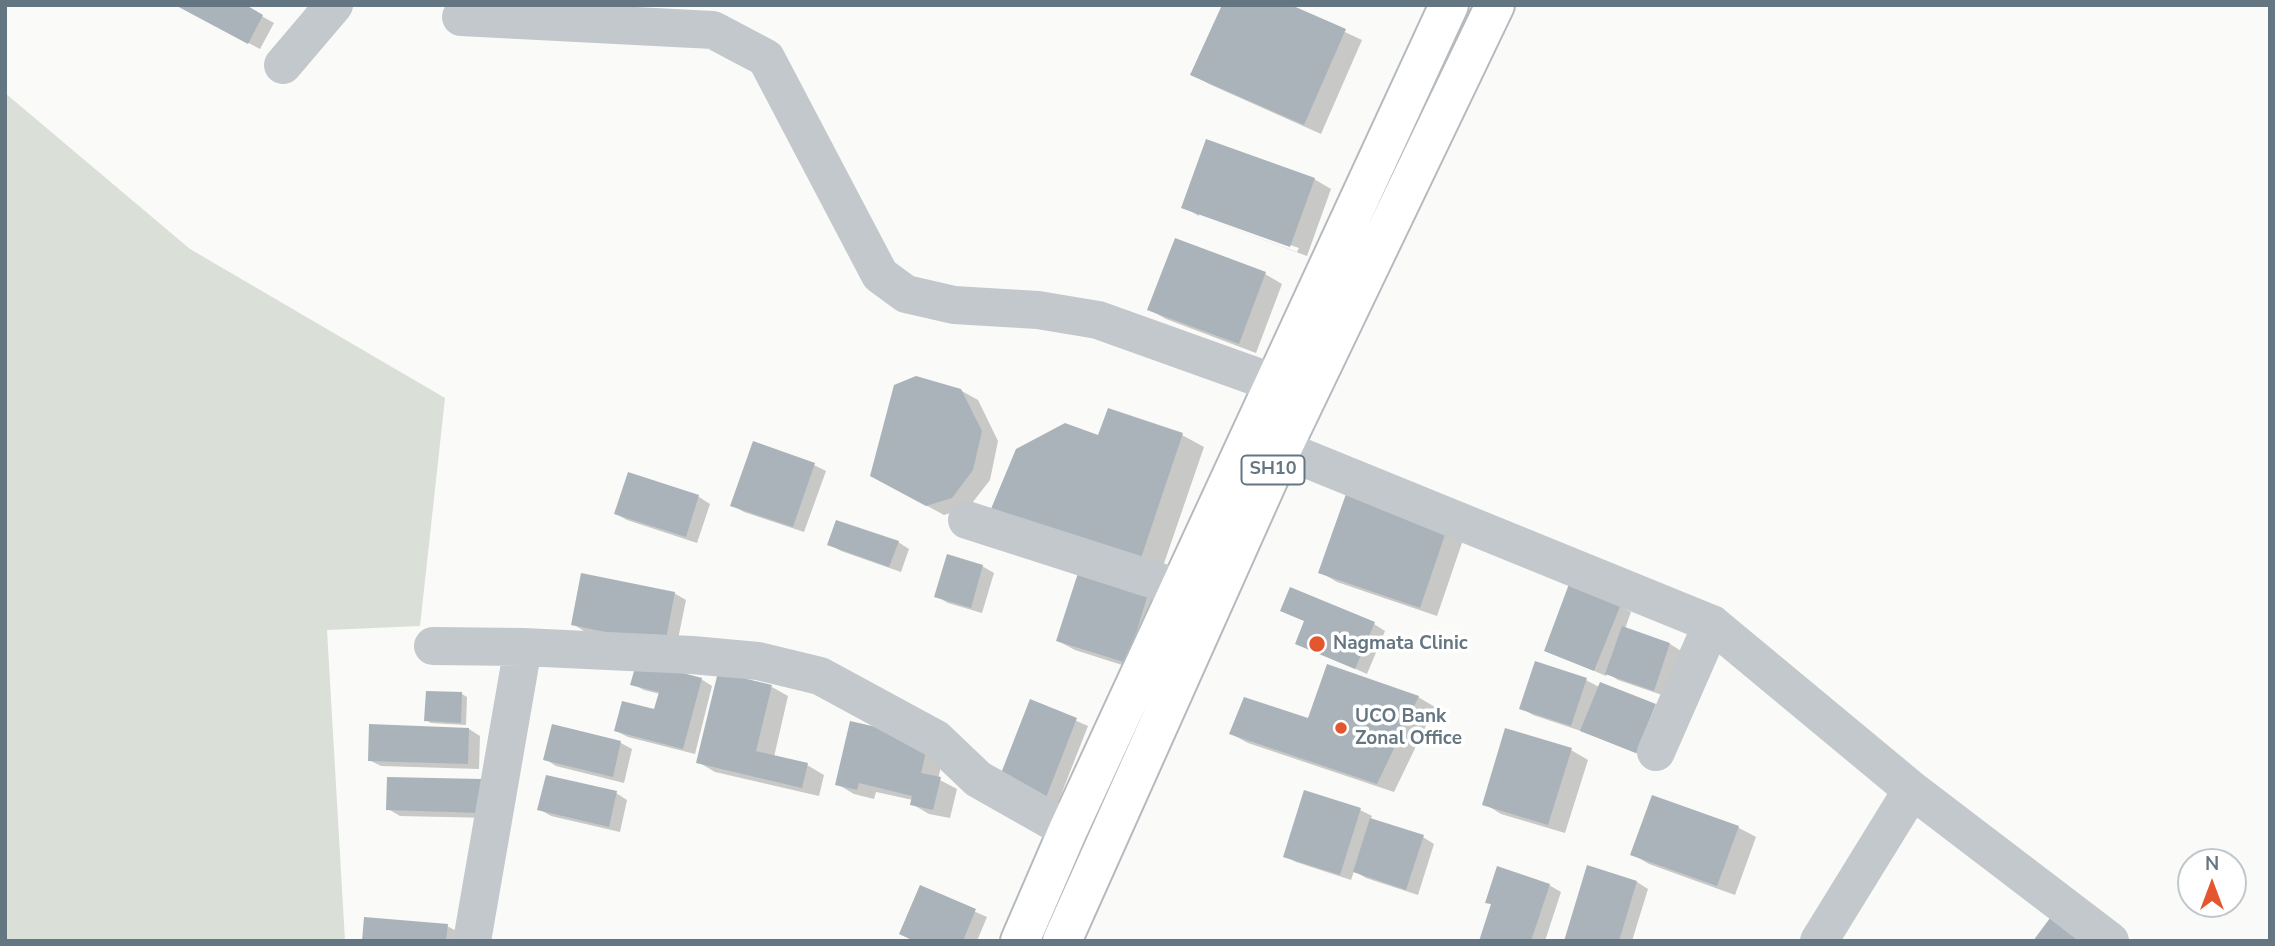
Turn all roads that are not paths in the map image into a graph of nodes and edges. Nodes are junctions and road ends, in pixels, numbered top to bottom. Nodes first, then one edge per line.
1 (334, 5) edge
2 (1449, 5) edge
3 (1495, 5) edge
4 (461, 17) dead end
5 (283, 65) dead end
6 (1274, 383) junction
7 (1282, 449) junction
8 (967, 520) dead end
9 (1179, 588) junction
10 (1712, 624) junction
11 (433, 646) dead end
12 (523, 647) junction
13 (1656, 752) dead end
14 (1912, 790) junction
15 (1068, 830) junction
16 (472, 941) edge
17 (1020, 941) edge
18 (1062, 941) edge
19 (1819, 941) edge
20 (2110, 941) edge

1 - 5 street
2 - 6 main road, SH10
3 - 7 main road, SH10
4 - 6 street
6 - 9 main road, SH10
7 - 10 street
7 - 18 main road, SH10
8 - 9 street
9 - 15 main road, SH10
10 - 13 street
10 - 14 street
11 - 12 street
12 - 15 street
12 - 16 street
14 - 19 street
14 - 20 street
15 - 17 main road, SH10

